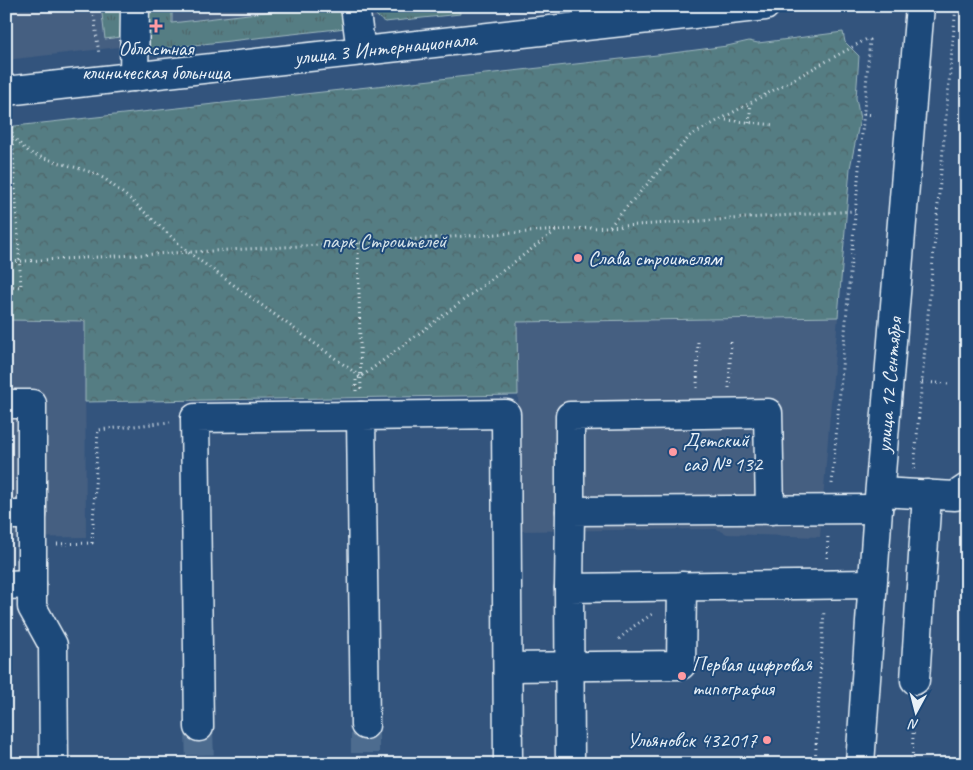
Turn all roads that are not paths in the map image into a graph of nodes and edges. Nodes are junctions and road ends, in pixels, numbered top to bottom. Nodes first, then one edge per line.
1 (136, 6) edge
2 (355, 6) edge
3 (765, 6) edge
4 (920, 6) edge
5 (625, 14) edge
6 (361, 51) junction
7 (134, 77) junction
8 (9, 102) edge
9 (6, 404) edge
10 (361, 416) junction
11 (967, 488) edge
12 (919, 494) junction
13 (879, 500) junction
14 (770, 510) junction
15 (570, 512) junction
16 (19, 515) edge
17 (19, 584) edge
18 (872, 584) junction
19 (682, 586) junction
20 (570, 588) junction
21 (569, 666) junction
22 (508, 667) junction
23 (915, 680) road end
24 (365, 725) tunnel mouth
25 (199, 727) tunnel mouth
26 (54, 764) edge
27 (508, 764) edge
28 (570, 764) edge
29 (860, 764) edge

1 - 7 street
2 - 6 street
3 - 5 street, улица 3 Интернационала
4 - 13 street, улица 12 Сентября
5 - 6 street, улица 3 Интернационала
6 - 7 street, улица 3 Интернационала
7 - 8 street, улица 3 Интернационала
9 - 16 street
10 - 22 street
10 - 24 street
10 - 25 street
11 - 12 street
12 - 13 street
12 - 23 street
13 - 14 street
13 - 18 street, улица 12 Сентября
14 - 15 street
14 - 15 street
15 - 20 street
16 - 17 street
17 - 26 street
18 - 19 street
18 - 29 street, улица 12 Сентября
19 - 20 street
19 - 21 street
20 - 21 street
21 - 22 street
21 - 28 street
22 - 27 street

